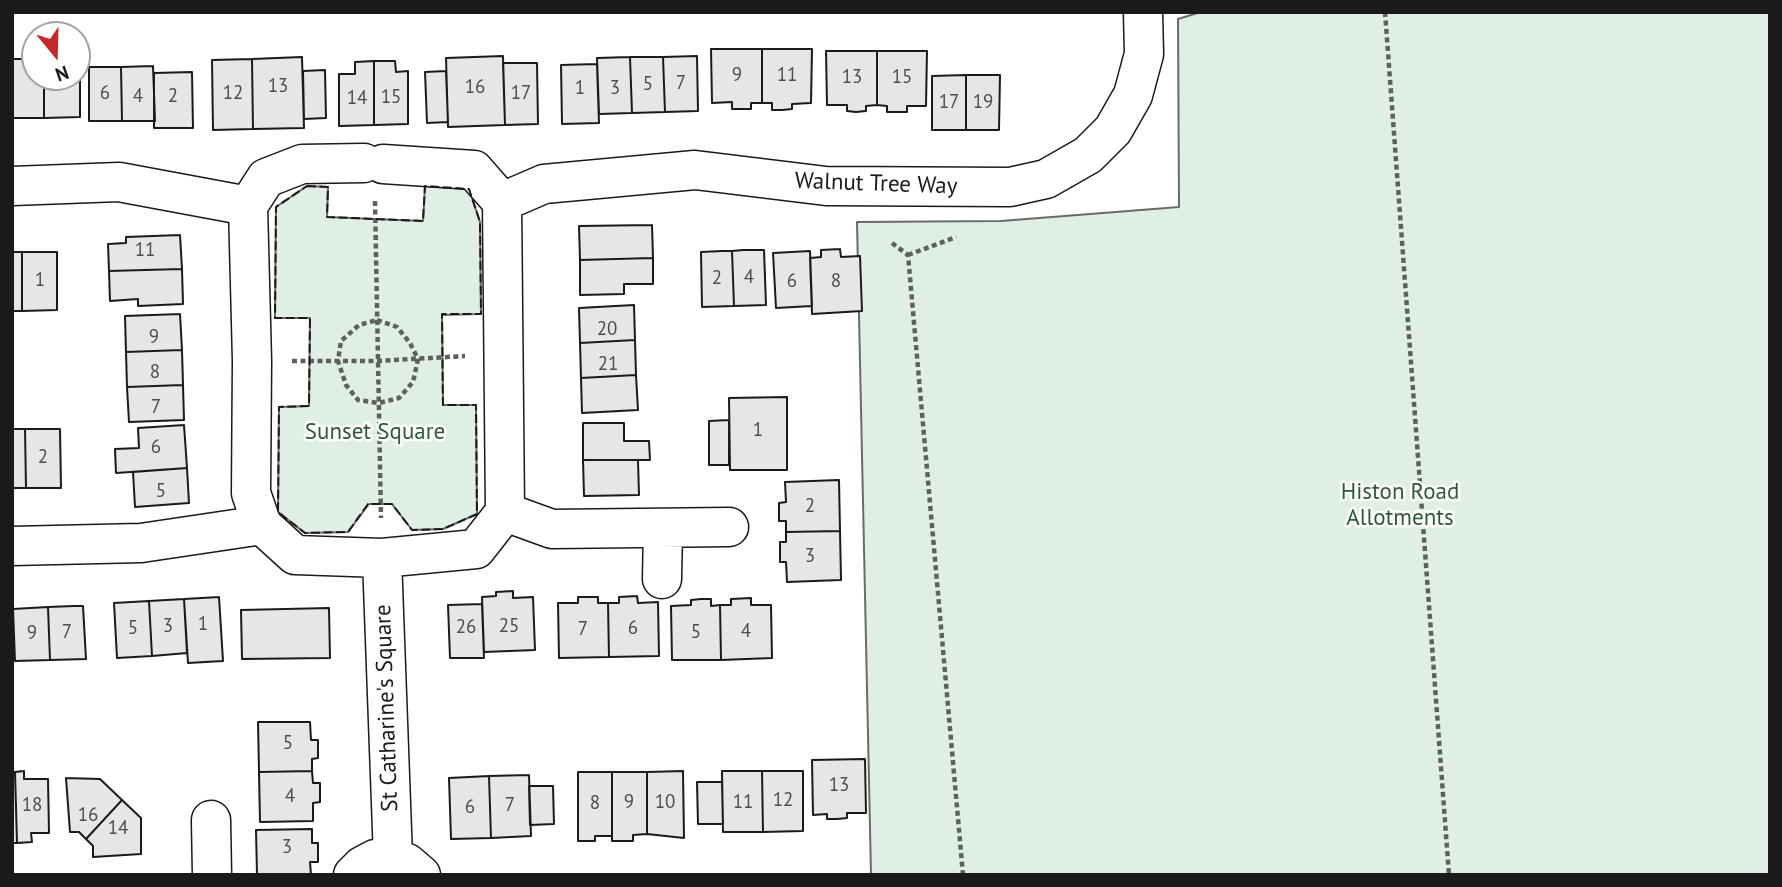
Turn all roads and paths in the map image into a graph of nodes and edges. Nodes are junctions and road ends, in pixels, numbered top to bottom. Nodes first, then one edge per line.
1 (1143, 12) edge
2 (1385, 12) edge
3 (374, 173) junction
4 (12, 186) edge
5 (502, 202) junction
6 (248, 206) junction
7 (956, 237) dead end
8 (892, 243) dead end
9 (908, 255) junction
10 (377, 320) junction
11 (505, 354) junction
12 (418, 359) junction
13 (252, 361) junction
14 (338, 361) junction
15 (378, 361) junction
16 (379, 403) junction
17 (505, 512) junction
18 (261, 525) junction
19 (729, 527) dead end
20 (663, 528) junction
21 (12, 546) edge
22 (382, 558) junction
23 (662, 579) dead end
24 (211, 820) dead end
25 (407, 866) edge
26 (212, 875) edge
27 (354, 875) edge
28 (963, 875) edge
29 (1449, 875) edge

1 - 5 street, Walnut Tree Way
2 - 29 path
3 - 5 street
3 - 6 street
3 - 10 path
4 - 6 street
5 - 11 street
6 - 13 street
7 - 9 path
8 - 9 path
9 - 28 path
10 - 12 path
10 - 14 path
10 - 15 path
11 - 12 path
11 - 17 street
12 - 15 path
12 - 16 path
13 - 14 path
13 - 18 street
14 - 15 path
14 - 16 path
15 - 16 path
16 - 22 path
17 - 20 street
17 - 22 street
18 - 21 street
18 - 22 street
19 - 20 street
20 - 23 street
22 - 25 street, St Catharine's Square
24 - 26 street
25 - 27 street

